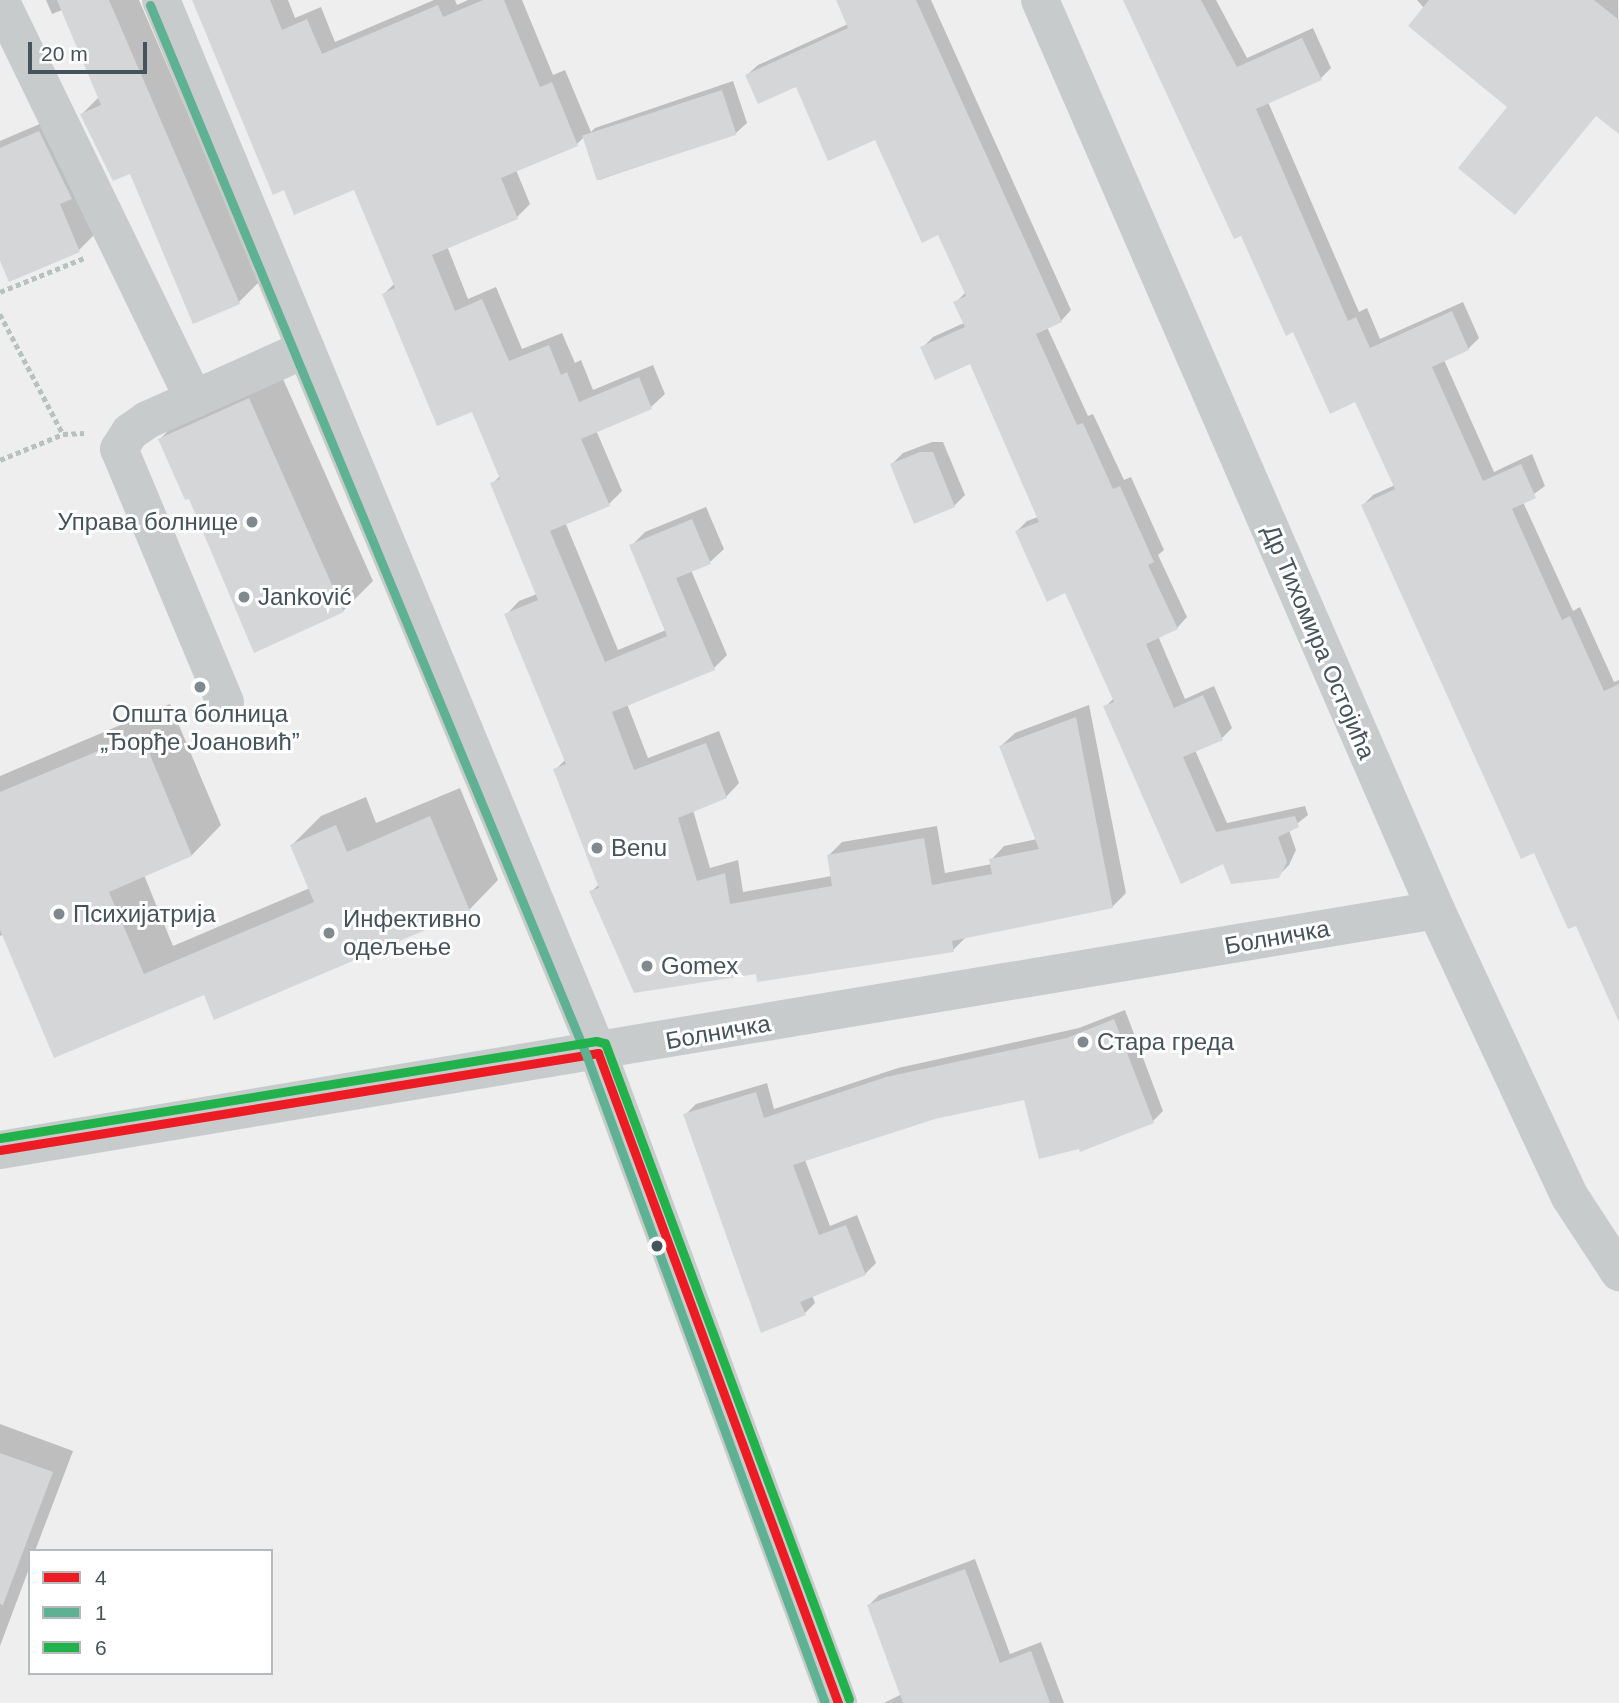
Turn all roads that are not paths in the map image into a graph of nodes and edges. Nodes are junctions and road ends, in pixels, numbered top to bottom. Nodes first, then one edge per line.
1 (0, 0) edge
2 (161, 0) edge
3 (1040, 0) edge
4 (306, 349) junction
5 (194, 399) junction
6 (225, 702) dead end
7 (1436, 910) junction
8 (598, 1053) junction
9 (0, 1150) edge
10 (1619, 1272) edge
11 (838, 1703) edge

1 - 5 street
2 - 4 street
3 - 7 street, Др Тихомира Остојића
4 - 5 street
4 - 8 street
5 - 6 street
7 - 8 street, Болничка
7 - 10 street, Др Тихомира Остојића
8 - 9 street, Болничка
8 - 11 street

